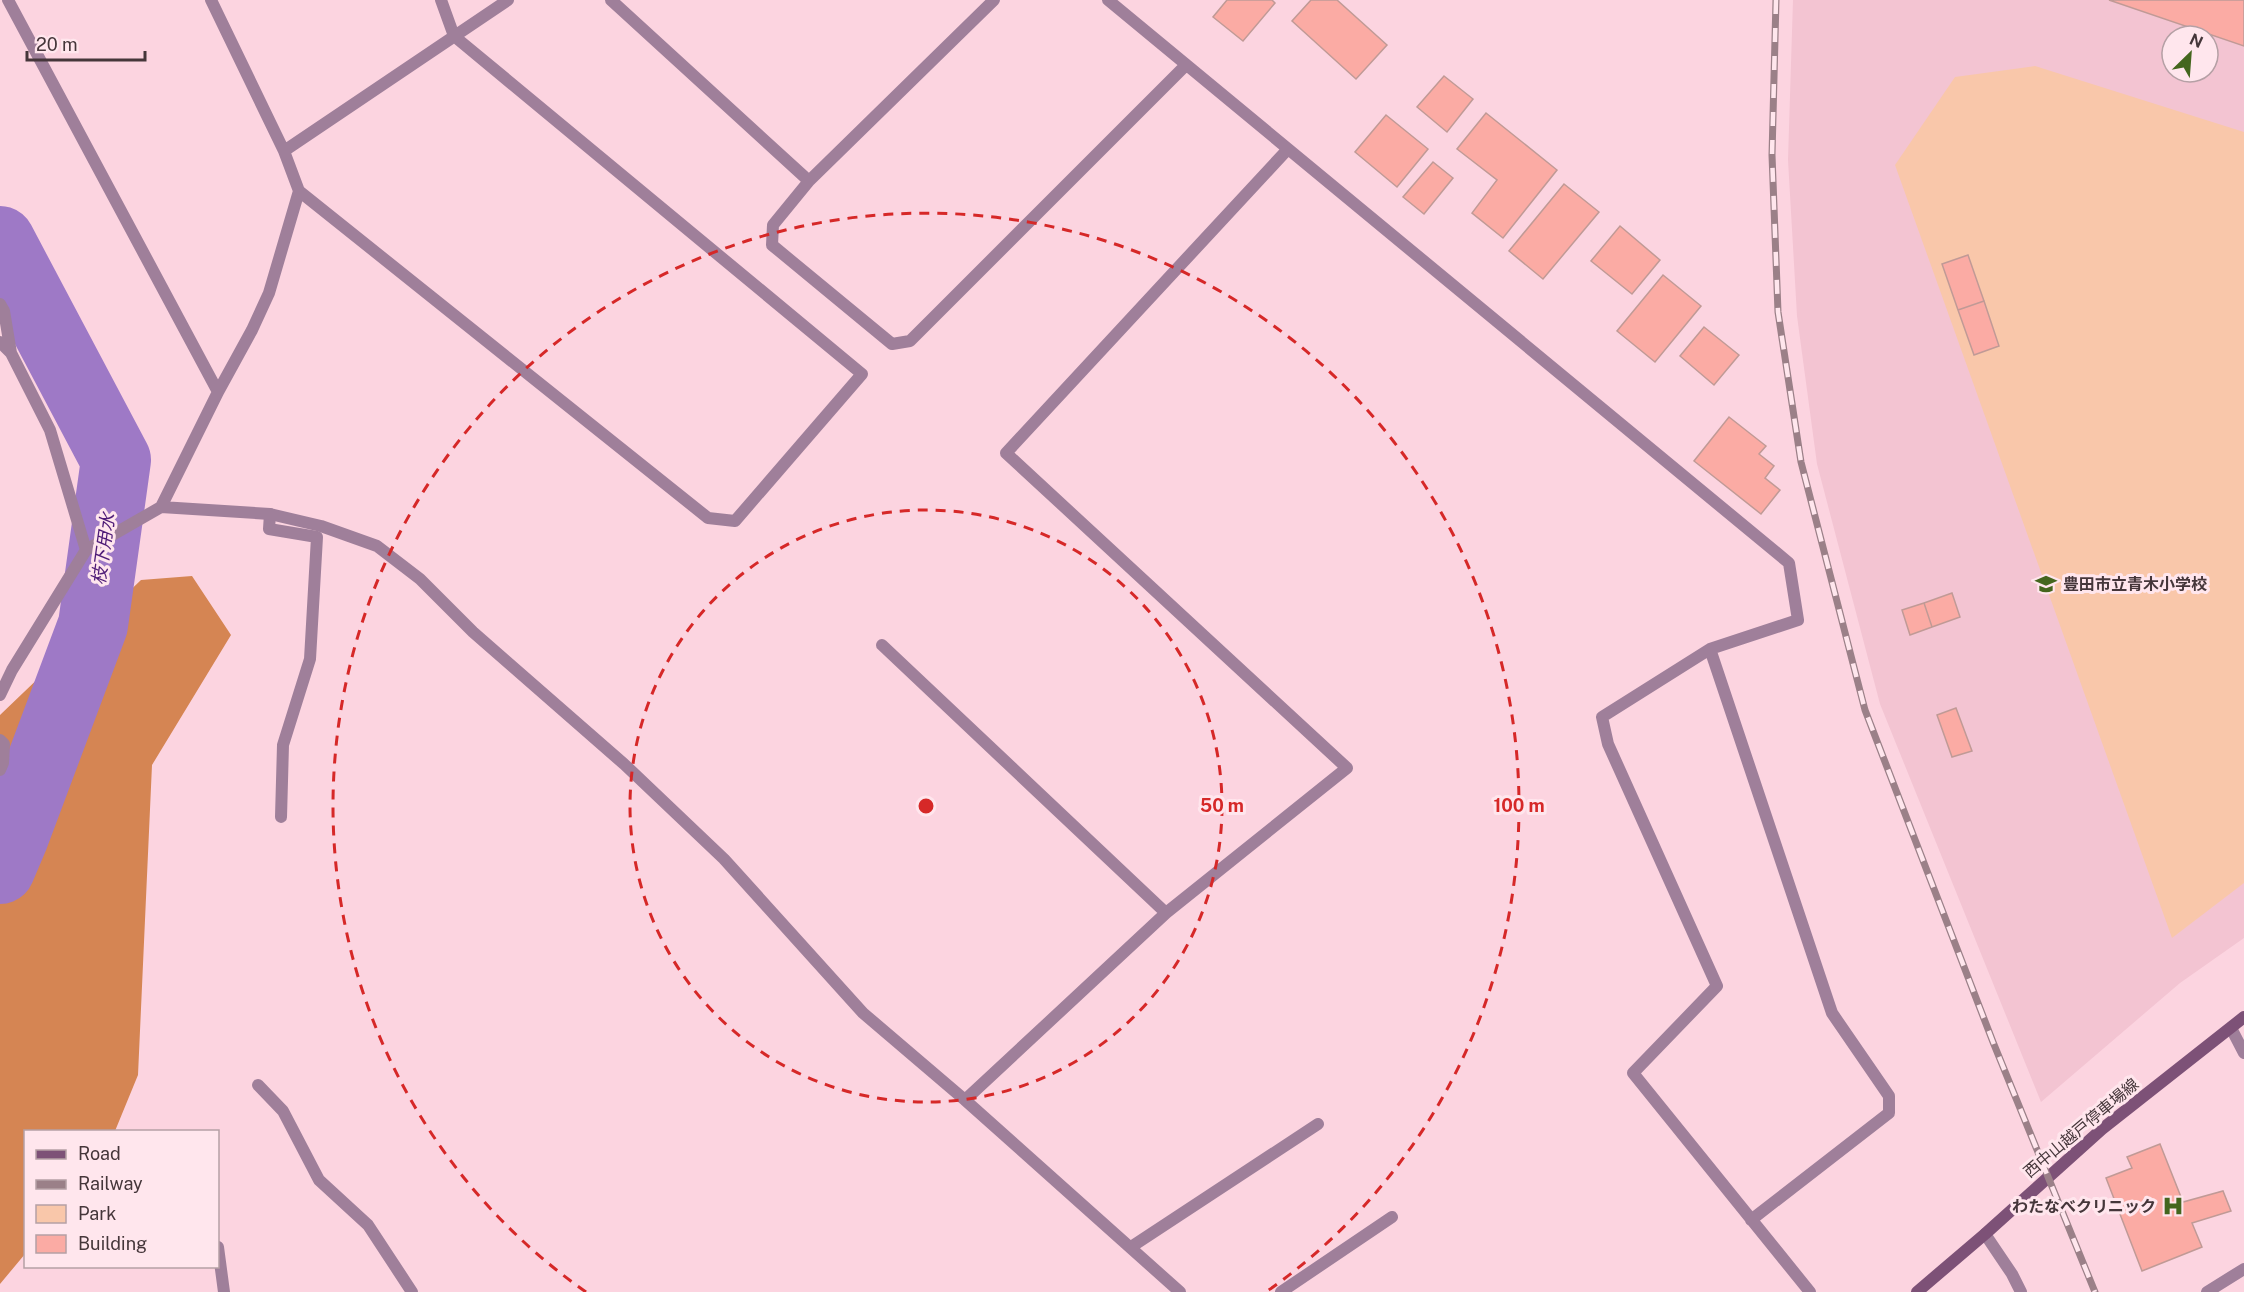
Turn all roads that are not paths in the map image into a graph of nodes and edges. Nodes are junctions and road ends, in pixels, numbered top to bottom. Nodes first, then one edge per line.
1 (8, 0) edge
2 (212, 0) edge
3 (441, 0) edge
4 (508, 0) edge
5 (611, 0) edge
6 (994, 0) edge
7 (1108, 0) edge
8 (454, 36) junction
9 (1186, 65) junction
10 (1288, 149) junction
11 (284, 151) junction
12 (809, 181) junction
13 (299, 190) junction
14 (0, 304) edge
15 (0, 342) edge
16 (11, 353) junction
17 (218, 392) junction
18 (161, 507) junction
19 (270, 514) junction
20 (86, 550) junction
21 (882, 645) dead end
22 (1710, 649) junction
23 (0, 695) edge
24 (0, 740) edge
25 (0, 770) edge
26 (280, 817) dead end
27 (1166, 913) junction
28 (2244, 1017) edge
29 (2231, 1028) junction
30 (2244, 1053) edge
31 (258, 1084) dead end
32 (965, 1100) junction
33 (1318, 1124) dead end
34 (1392, 1217) dead end
35 (1752, 1220) junction
36 (1985, 1234) junction
37 (1131, 1247) junction
38 (219, 1254) edge
39 (2244, 1269) edge
40 (224, 1292) edge
41 (412, 1292) edge
42 (1180, 1292) edge
43 (1281, 1292) edge
44 (1810, 1292) edge
45 (1917, 1292) edge
46 (2021, 1292) edge
47 (2207, 1292) edge

1 - 17 street
2 - 11 street
3 - 8 street
4 - 8 street
5 - 12 street
6 - 12 street
7 - 9 street
8 - 11 street
8 - 13 street
9 - 10 street
9 - 12 street
10 - 22 street
10 - 27 street
11 - 13 street
13 - 17 street
14 - 16 street
15 - 16 street
16 - 20 street
17 - 18 street
18 - 19 street
18 - 20 street
19 - 26 street
19 - 32 street
20 - 23 street
21 - 27 street
22 - 35 street
22 - 35 street
24 - 25 street
27 - 32 street
28 - 29 main road, 西中山越戸停車場線
29 - 30 street
29 - 36 main road, 西中山越戸停車場線
31 - 41 street
32 - 37 street
33 - 37 street
34 - 43 street
35 - 44 street
36 - 45 main road, 西中山越戸停車場線
36 - 46 street
37 - 42 street
38 - 40 street
39 - 47 street

